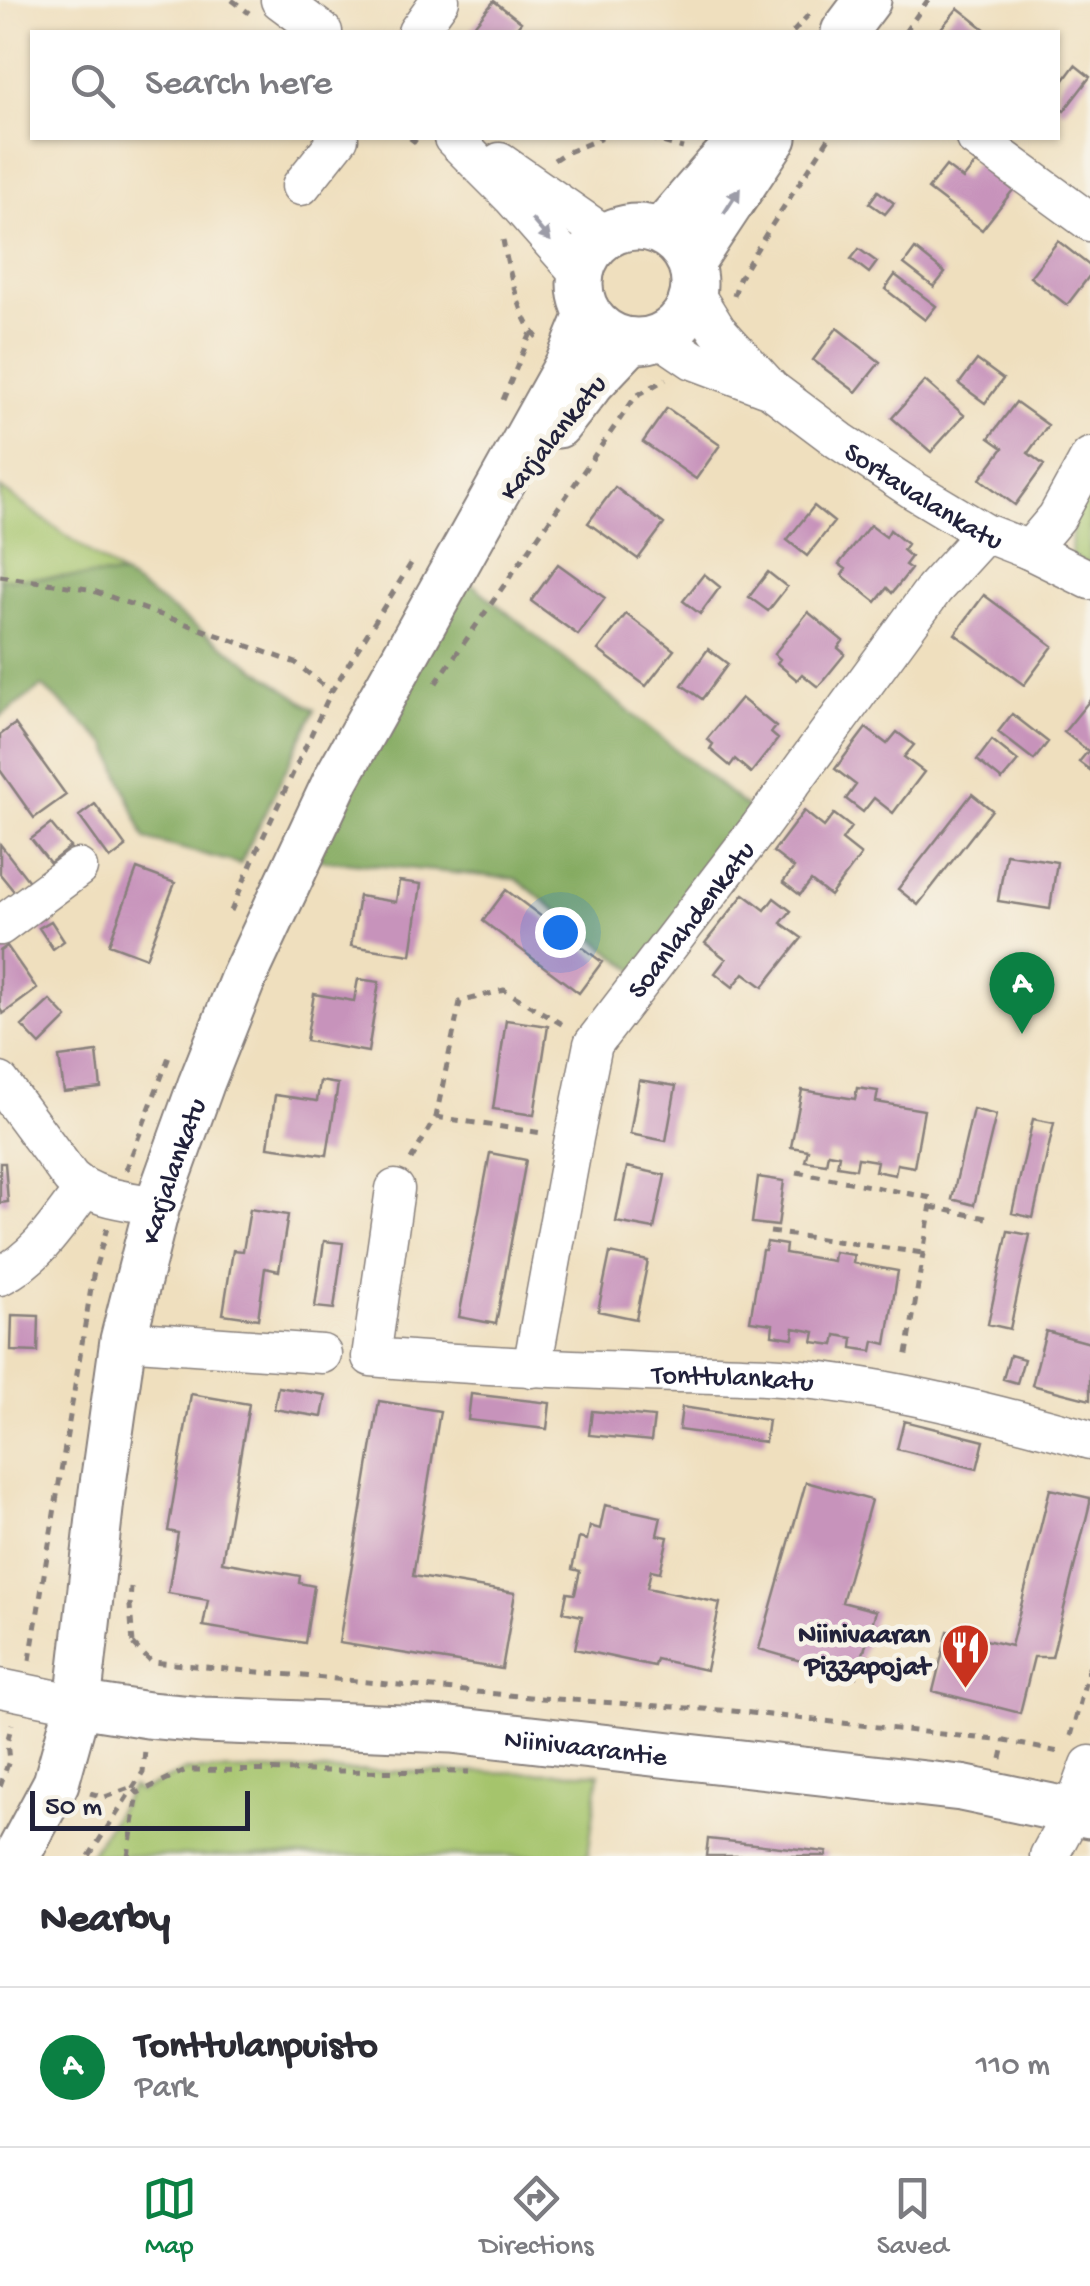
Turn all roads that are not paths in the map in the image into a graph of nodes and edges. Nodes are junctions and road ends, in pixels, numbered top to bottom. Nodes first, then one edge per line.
1 (280, 0) edge
2 (440, 0) edge
3 (868, 0) edge
4 (320, 30) edge
5 (419, 30) edge
6 (846, 30) edge
7 (337, 140) edge
8 (455, 140) edge
9 (468, 140) edge
10 (742, 140) edge
11 (773, 140) edge
12 (978, 140) edge
13 (301, 186) dead end
14 (1090, 222) edge
15 (605, 235) junction
16 (691, 279) junction
17 (584, 294) junction
18 (661, 346) junction
19 (772, 390) junction
20 (1090, 458) edge
21 (473, 532) junction
22 (984, 532) junction
23 (1030, 550) junction
24 (1090, 580) edge
25 (78, 868) dead end
26 (0, 926) edge
27 (0, 1082) edge
28 (84, 1189) junction
29 (394, 1189) road end
30 (157, 1206) junction
31 (0, 1276) edge
32 (123, 1340) junction
33 (322, 1354) dead end
34 (532, 1368) junction
35 (1090, 1440) edge
36 (0, 1688) edge
37 (78, 1704) junction
38 (1081, 1750) edge
39 (1082, 1813) edge
40 (16, 1856) edge
41 (1049, 1856) edge

1 - 4 street
2 - 5 street
3 - 6 main road
7 - 13 street
8 -> 17 street
9 - 15 street
10 - 16 main road
16 -> 11 main road
12 - 14 street
15 - 16 main road
15 - 17 main road
16 - 18 main road
16 - 19 street, Sortavalankatu
17 - 18 main road
17 - 21 main road, Karjalankatu
18 - 19 street, Sortavalankatu
18 - 21 main road, Karjalankatu
19 - 22 street, Sortavalankatu
20 - 23 street
21 - 30 main road, Karjalankatu
22 - 23 street, Sortavalankatu
22 - 34 street, Soanlahdenkatu
23 - 24 street, Sortavalankatu
25 - 26 street
27 - 28 street
28 - 30 street
28 - 31 street
29 - 34 street, Tonttulankatu
30 - 32 main road, Karjalankatu
32 - 33 street
32 - 37 main road, Karjalankatu
34 - 35 street, Tonttulankatu
36 - 37 street
37 - 39 main road, Niinivaarantie
37 - 40 main road, Karjalankatu
38 - 39 street
39 - 41 street

